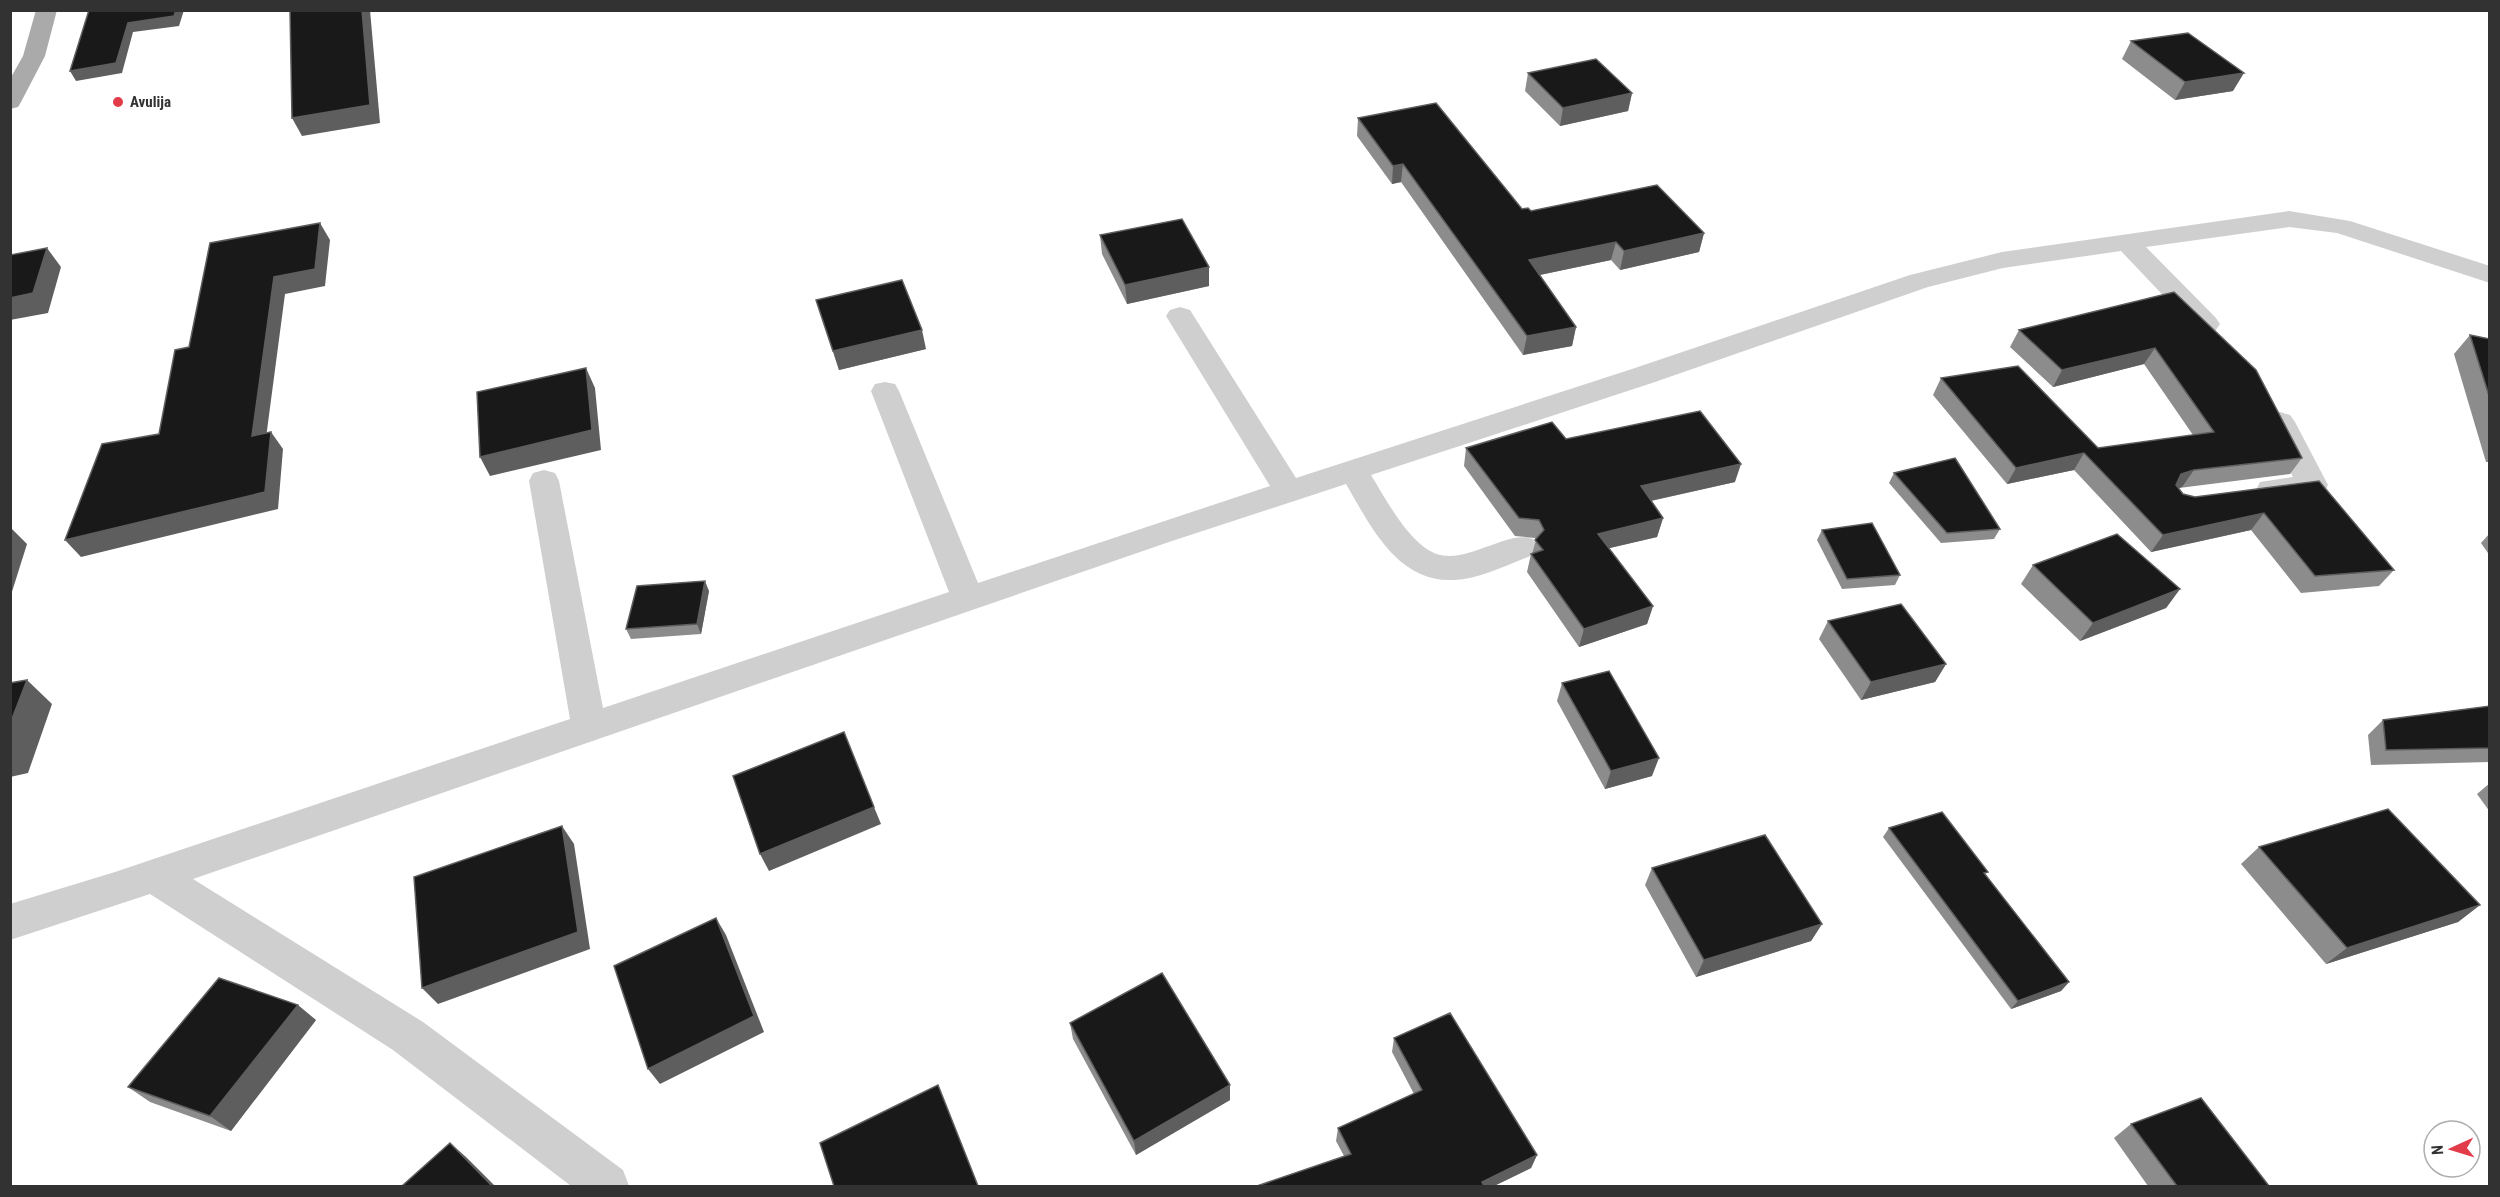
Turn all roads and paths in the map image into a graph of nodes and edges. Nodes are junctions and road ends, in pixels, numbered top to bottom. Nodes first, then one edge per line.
1 (47, 10) edge
2 (10, 102) edge
3 (2127, 242) junction
4 (2490, 275) edge
5 (1180, 316) dead end
6 (2225, 344) edge
7 (885, 391) dead end
8 (2266, 396) edge
9 (1353, 471) junction
10 (544, 481) dead end
11 (1289, 491) junction
12 (2242, 493) edge
13 (1522, 547) dead end
14 (968, 599) junction
15 (589, 728) junction
16 (154, 876) junction
17 (10, 922) edge
18 (607, 1186) edge

1 - 2 main road
3 - 4 street
3 - 6 street
3 - 9 street
5 - 11 street
7 - 14 street
8 - 12 street
9 - 11 street
9 - 13 street
10 - 15 street
11 - 14 street
14 - 15 street
15 - 16 street
16 - 17 street
16 - 18 street

